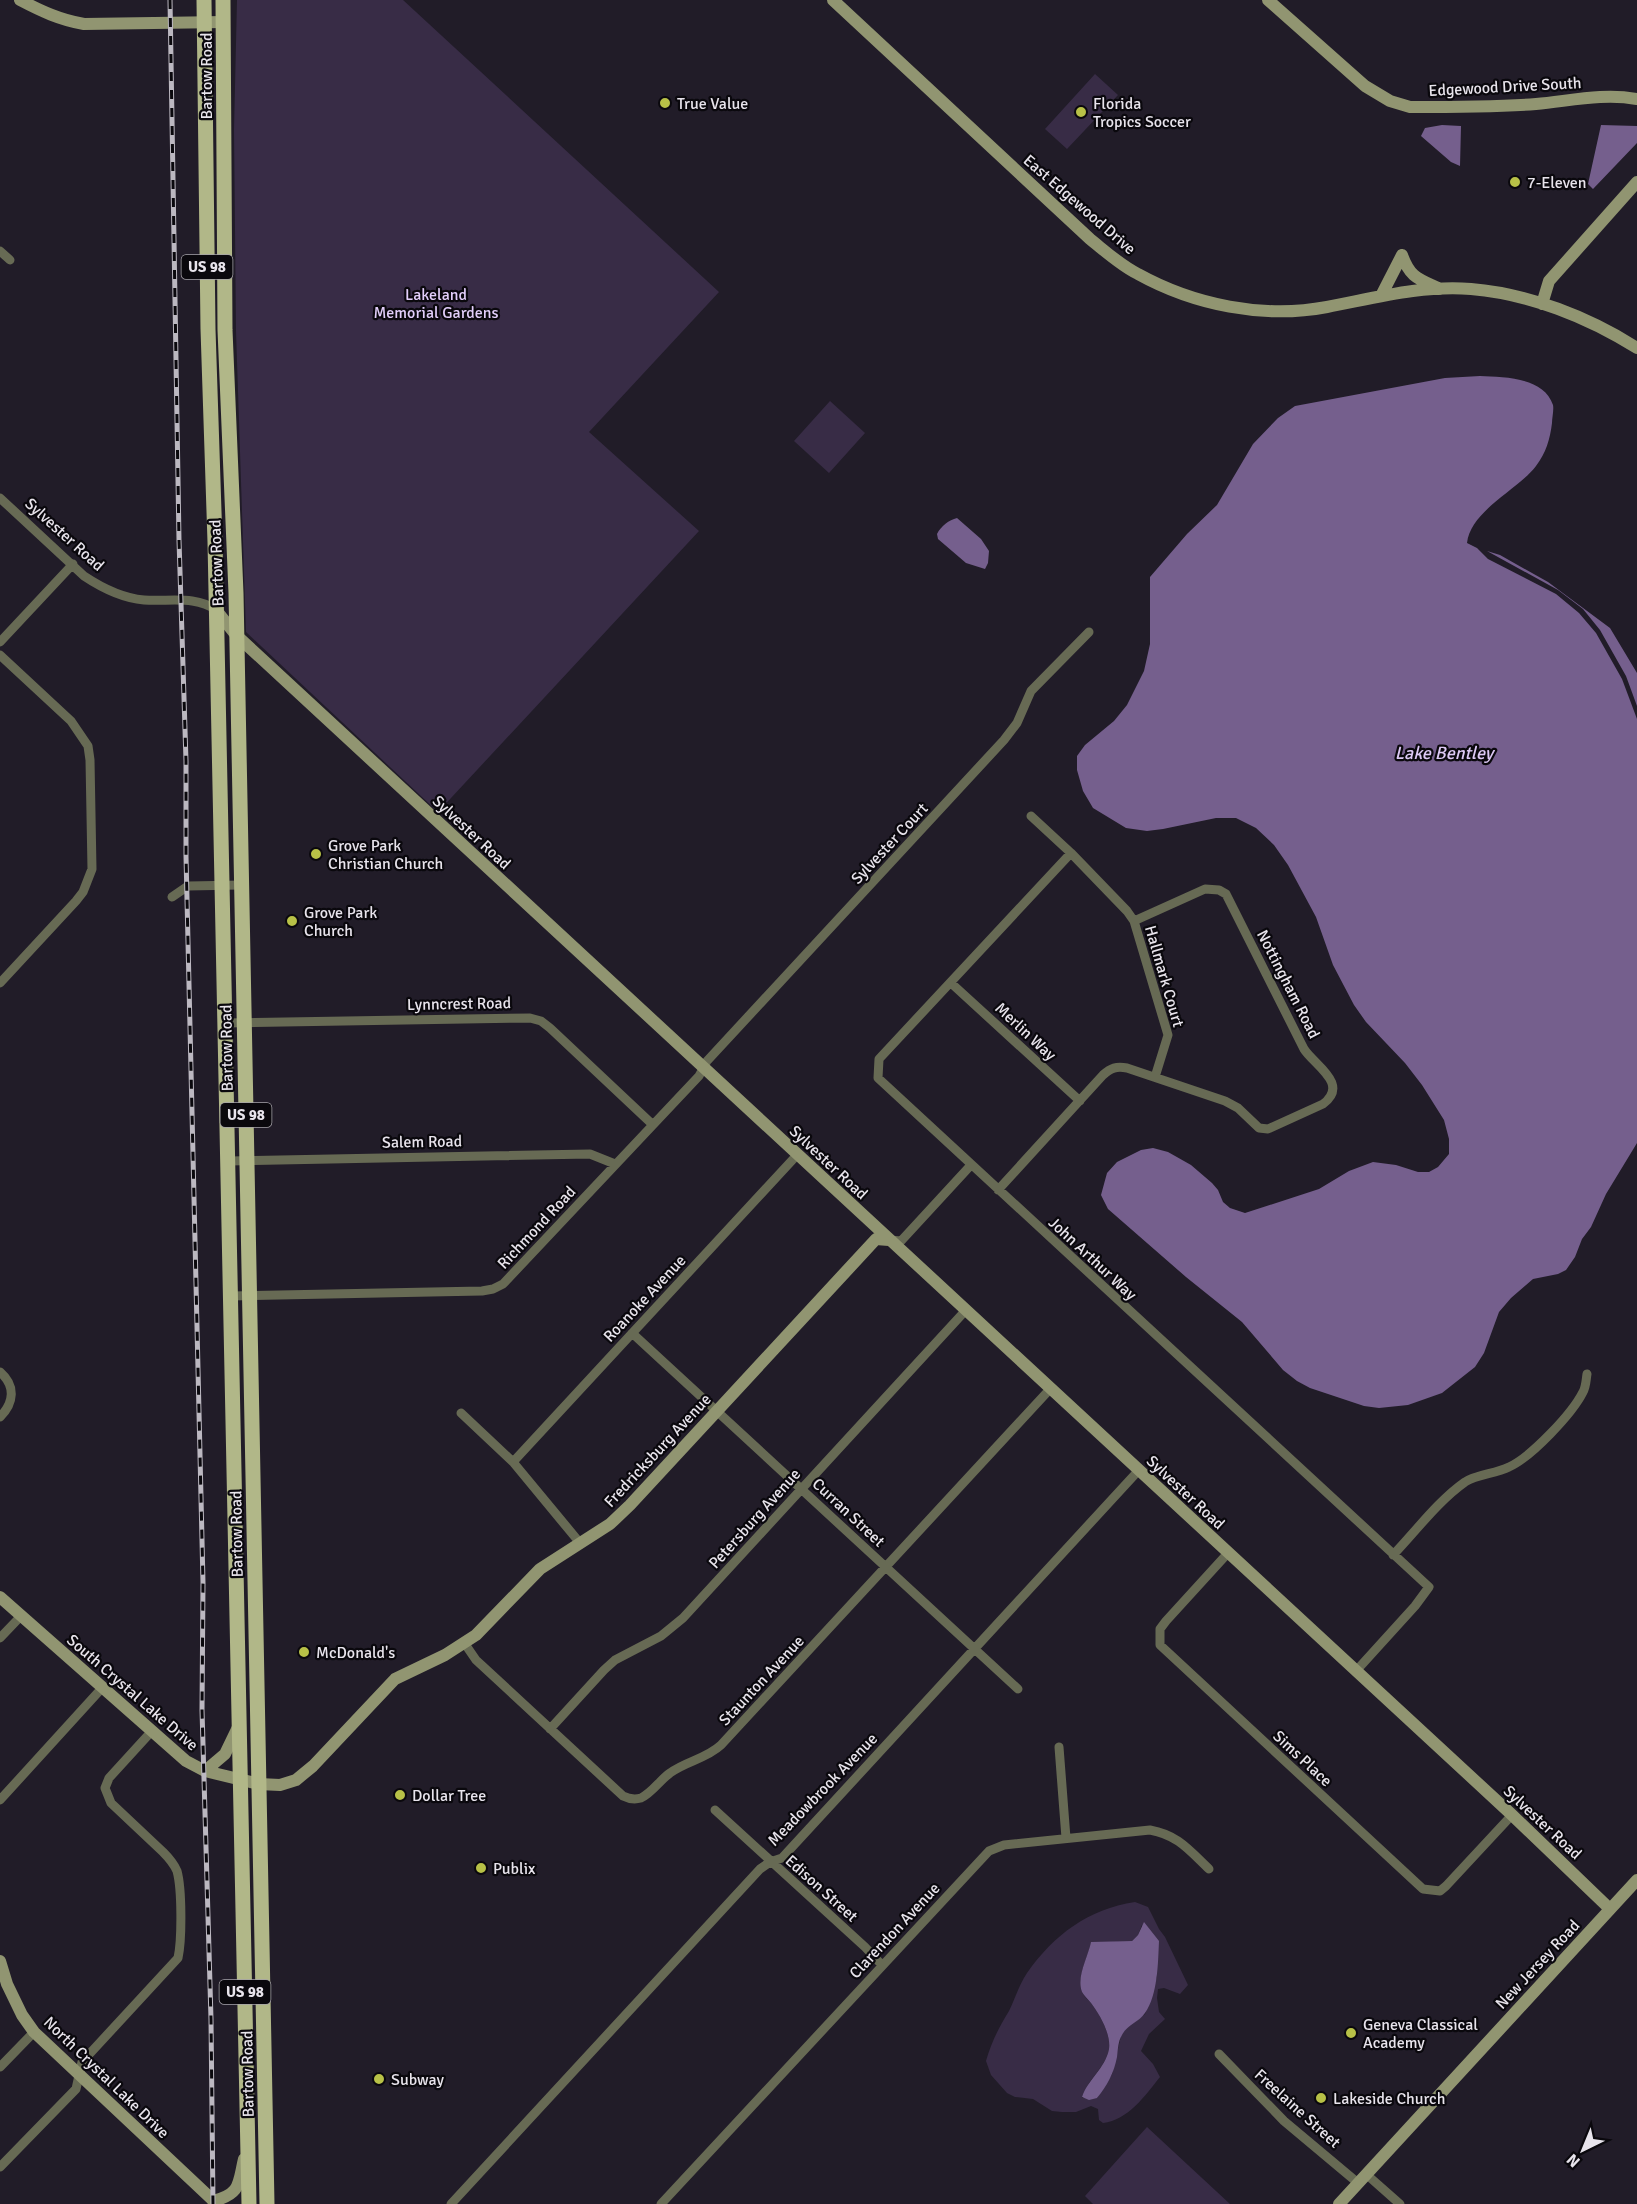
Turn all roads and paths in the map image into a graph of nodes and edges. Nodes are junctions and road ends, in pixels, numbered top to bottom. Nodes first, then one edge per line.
1 (20, 0) edge
2 (204, 0) edge
3 (223, 0) edge
4 (833, 0) edge
5 (1268, 0) edge
6 (224, 22) junction
7 (204, 23) junction
8 (1637, 99) edge
9 (1637, 182) edge
10 (0, 251) edge
11 (10, 260) dead end
12 (1441, 289) junction
13 (1381, 296) junction
14 (1542, 303) junction
15 (1637, 348) edge
16 (0, 498) edge
17 (73, 564) junction
18 (216, 610) junction
19 (1089, 632) dead end
20 (236, 636) junction
21 (0, 642) edge
22 (0, 655) edge
23 (1031, 816) dead end
24 (1071, 853) junction
25 (222, 885) junction
26 (241, 885) junction
27 (172, 897) dead end
28 (1134, 921) junction
29 (0, 983) edge
30 (951, 983) junction
31 (244, 1022) junction
32 (225, 1023) junction
33 (703, 1068) junction
34 (1155, 1077) junction
35 (1080, 1101) junction
36 (652, 1124) junction
37 (797, 1155) junction
38 (247, 1160) junction
39 (228, 1161) junction
40 (615, 1164) junction
41 (971, 1165) junction
42 (998, 1190) junction
43 (889, 1240) junction
44 (231, 1296) junction
45 (250, 1296) junction
46 (966, 1310) junction
47 (632, 1334) junction
48 (0, 1372) edge
49 (1587, 1374) dead end
50 (1051, 1388) junction
51 (717, 1411) junction
52 (461, 1413) dead end
53 (0, 1417) edge
54 (513, 1462) junction
55 (1139, 1470) junction
56 (801, 1489) junction
57 (579, 1543) junction
58 (1228, 1553) junction
59 (1394, 1555) junction
60 (886, 1567) junction
61 (0, 1597) edge
62 (21, 1616) junction
63 (0, 1638) edge
64 (465, 1644) junction
65 (974, 1649) junction
66 (1356, 1671) junction
67 (102, 1688) junction
68 (1018, 1689) dead end
69 (239, 1725) junction
70 (550, 1729) junction
71 (151, 1732) junction
72 (1059, 1747) dead end
73 (205, 1771) junction
74 (240, 1780) junction
75 (259, 1784) junction
76 (0, 1800) edge
77 (715, 1810) dead end
78 (1512, 1815) junction
79 (1066, 1838) junction
80 (770, 1862) junction
81 (1209, 1869) dead end
82 (1637, 1880) edge
83 (243, 1900) junction
84 (1610, 1909) junction
85 (0, 1961) edge
86 (882, 1965) junction
87 (263, 1970) junction
88 (34, 2032) junction
89 (1219, 2054) dead end
90 (0, 2067) edge
91 (81, 2075) junction
92 (248, 2144) junction
93 (0, 2168) edge
94 (1362, 2179) junction
95 (215, 2202) edge
96 (249, 2204) edge
97 (267, 2204) edge
98 (451, 2204) edge
99 (661, 2204) edge
100 (1339, 2204) edge
101 (1400, 2204) edge

1 - 7 street
2 - 7 main road, Bartow Road / US 98
3 - 6 main road, Bartow Road / US 98
4 - 13 street, East Edgewood Drive
5 - 8 street, Edgewood Drive South
6 - 7 street
6 - 20 main road, Bartow Road / US 98
7 - 18 main road, Bartow Road / US 98
9 - 14 street
10 - 11 street
12 - 13 street, East Edgewood Drive
12 - 13 street
12 - 14 street, East Edgewood Drive
14 - 15 street, East Edgewood Drive
16 - 17 street, Sylvester Road
17 - 18 street, Sylvester Road
17 - 21 street
18 - 20 street, Sylvester Road
18 - 25 main road, Bartow Road / US 98
19 - 33 street, Sylvester Court
20 - 26 main road, Bartow Road / US 98
20 - 33 street, Sylvester Road
22 - 29 street
23 - 24 street, Hallmark Court
24 - 28 street, Hallmark Court
24 - 30 street, John Arthur Way
25 - 26 street
25 - 27 street
25 - 32 main road, Bartow Road / US 98
26 - 31 main road, Bartow Road / US 98
28 - 34 street, Hallmark Court
28 - 34 street, Nottingham Road
30 - 35 street, Merlin Way
30 - 41 street, John Arthur Way
31 - 32 street, Lynncrest Road
31 - 36 street, Lynncrest Road
31 - 38 main road, Bartow Road / US 98
32 - 39 main road, Bartow Road / US 98
33 - 36 street, Richmond Road
33 - 37 street, Sylvester Road
34 - 35 street, Nottingham Road
35 - 42 street, Nottingham Road
36 - 40 street, Richmond Road
37 - 43 street, Sylvester Road
37 - 47 street, Roanoke Avenue
38 - 39 street, Salem Road
38 - 40 street, Salem Road
38 - 45 main road, Bartow Road / US 98
39 - 44 main road, Bartow Road / US 98
40 - 45 street, Richmond Road
41 - 42 street, John Arthur Way
41 - 43 street
42 - 59 street, John Arthur Way
43 - 46 street, Sylvester Road
43 - 51 street, Fredricksburg Avenue
44 - 45 street, Richmond Road
44 - 69 main road, Bartow Road / US 98
45 - 75 main road, Bartow Road / US 98
46 - 50 street, Sylvester Road
46 - 56 street, Petersburg Avenue
47 - 51 street, Curran Street
47 - 54 street, Roanoke Avenue
48 - 53 street
49 - 59 street
50 - 55 street, Sylvester Road
50 - 60 street, Staunton Avenue
51 - 56 street, Curran Street
51 - 57 street, Fredricksburg Avenue
52 - 54 street
54 - 57 street
55 - 58 street, Sylvester Road
55 - 65 street, Meadowbrook Avenue
56 - 60 street, Curran Street
56 - 70 street, Petersburg Avenue
57 - 64 street, Fredricksburg Avenue
58 - 66 street, Sylvester Road
58 - 78 street, Sims Place
59 - 66 street, John Arthur Way
60 - 65 street, Curran Street
60 - 70 street, Staunton Avenue
61 - 62 street, South Crystal Lake Drive
62 - 63 street
62 - 67 street, South Crystal Lake Drive
64 - 70 street, Staunton Avenue
64 - 75 street, Fredricksburg Avenue
65 - 68 street, Curran Street
65 - 80 street, Meadowbrook Avenue
66 - 78 street, Sylvester Road
67 - 71 street, South Crystal Lake Drive
67 - 76 street
69 - 73 street
69 - 74 main road, Bartow Road / US 98
71 - 73 street, South Crystal Lake Drive
71 - 91 street
72 - 79 street
73 - 74 street, South Crystal Lake Drive
74 - 75 street, South Crystal Lake Drive
74 - 83 main road, Bartow Road / US 98
75 - 87 main road, Bartow Road / US 98
77 - 80 street, Edison Street
78 - 84 street, Sylvester Road
79 - 81 street, Clarendon Avenue
79 - 86 street, Clarendon Avenue
80 - 86 street, Edison Street
80 - 98 street, Meadowbrook Avenue
82 - 84 street, New Jersey Road
83 - 87 main road
83 - 92 main road, Bartow Road / US 98
84 - 94 street, New Jersey Road
85 - 88 street, North Crystal Lake Drive
86 - 99 street, Clarendon Avenue
87 - 97 main road, Bartow Road / US 98
88 - 90 street
88 - 91 street, North Crystal Lake Drive
89 - 94 street, Freelaine Street
91 - 93 street
91 - 95 street, North Crystal Lake Drive
92 - 95 street
92 - 96 main road, Bartow Road / US 98
94 - 100 street, New Jersey Road
94 - 101 street, Freelaine Street

